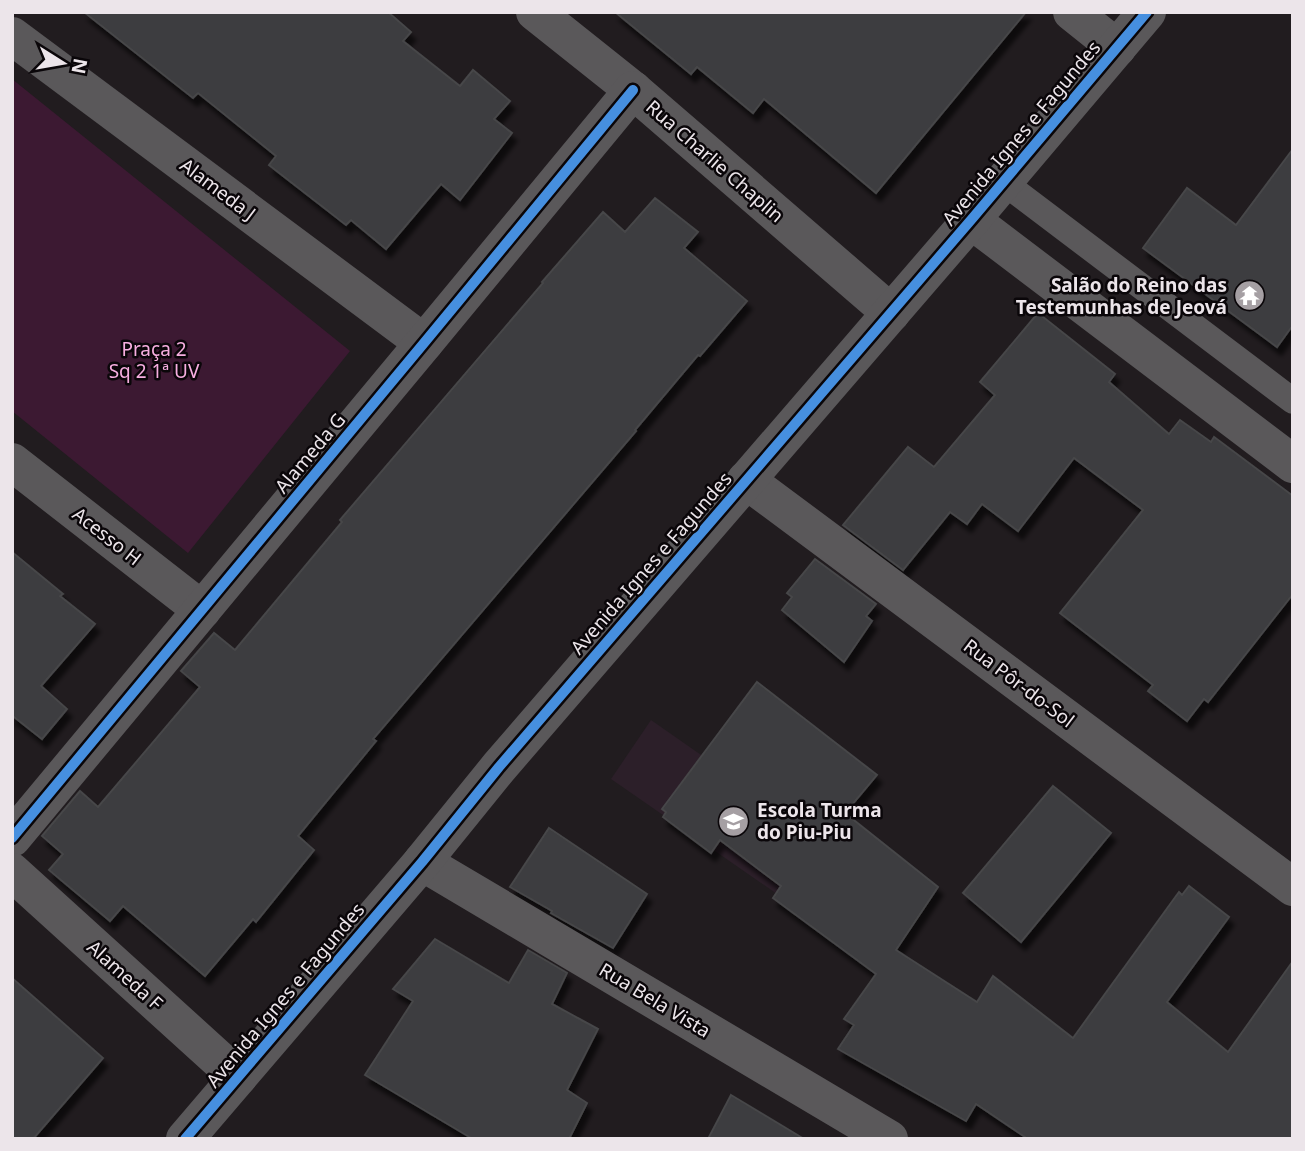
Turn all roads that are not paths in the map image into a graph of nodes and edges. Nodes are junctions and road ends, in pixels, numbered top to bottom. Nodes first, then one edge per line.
1 (536, 12) edge
2 (1072, 12) edge
3 (1147, 12) edge
4 (12, 36) edge
5 (1117, 48) junction
6 (633, 90) junction
7 (1003, 182) junction
8 (971, 220) junction
9 (891, 313) junction
10 (424, 343) junction
11 (1293, 401) edge
12 (12, 462) edge
13 (1293, 464) edge
14 (746, 480) junction
15 (202, 610) junction
16 (12, 838) edge
17 (422, 862) junction
18 (12, 872) edge
19 (1293, 887) edge
20 (238, 1077) junction
21 (185, 1139) edge
22 (889, 1139) edge

1 - 6 street, Rua Charlie Chaplin
2 - 5 street
3 - 5 street, Avenida Ignes e Fagundes
4 - 10 street, Alameda J
5 - 7 street, Avenida Ignes e Fagundes
6 - 9 street, Rua Charlie Chaplin
6 - 10 street, Alameda G
7 - 8 street, Avenida Ignes e Fagundes
7 - 11 lane
8 - 9 street, Avenida Ignes e Fagundes
8 - 13 street
9 - 14 street, Avenida Ignes e Fagundes
10 - 15 street, Alameda G
12 - 15 street, Acesso H
14 - 17 street, Avenida Ignes e Fagundes
14 - 19 street, Rua Pôr-do-Sol
15 - 16 street, Alameda G
17 - 20 street, Avenida Ignes e Fagundes
17 - 22 street, Rua Bela Vista
18 - 20 street, Alameda F
20 - 21 street, Avenida Ignes e Fagundes

